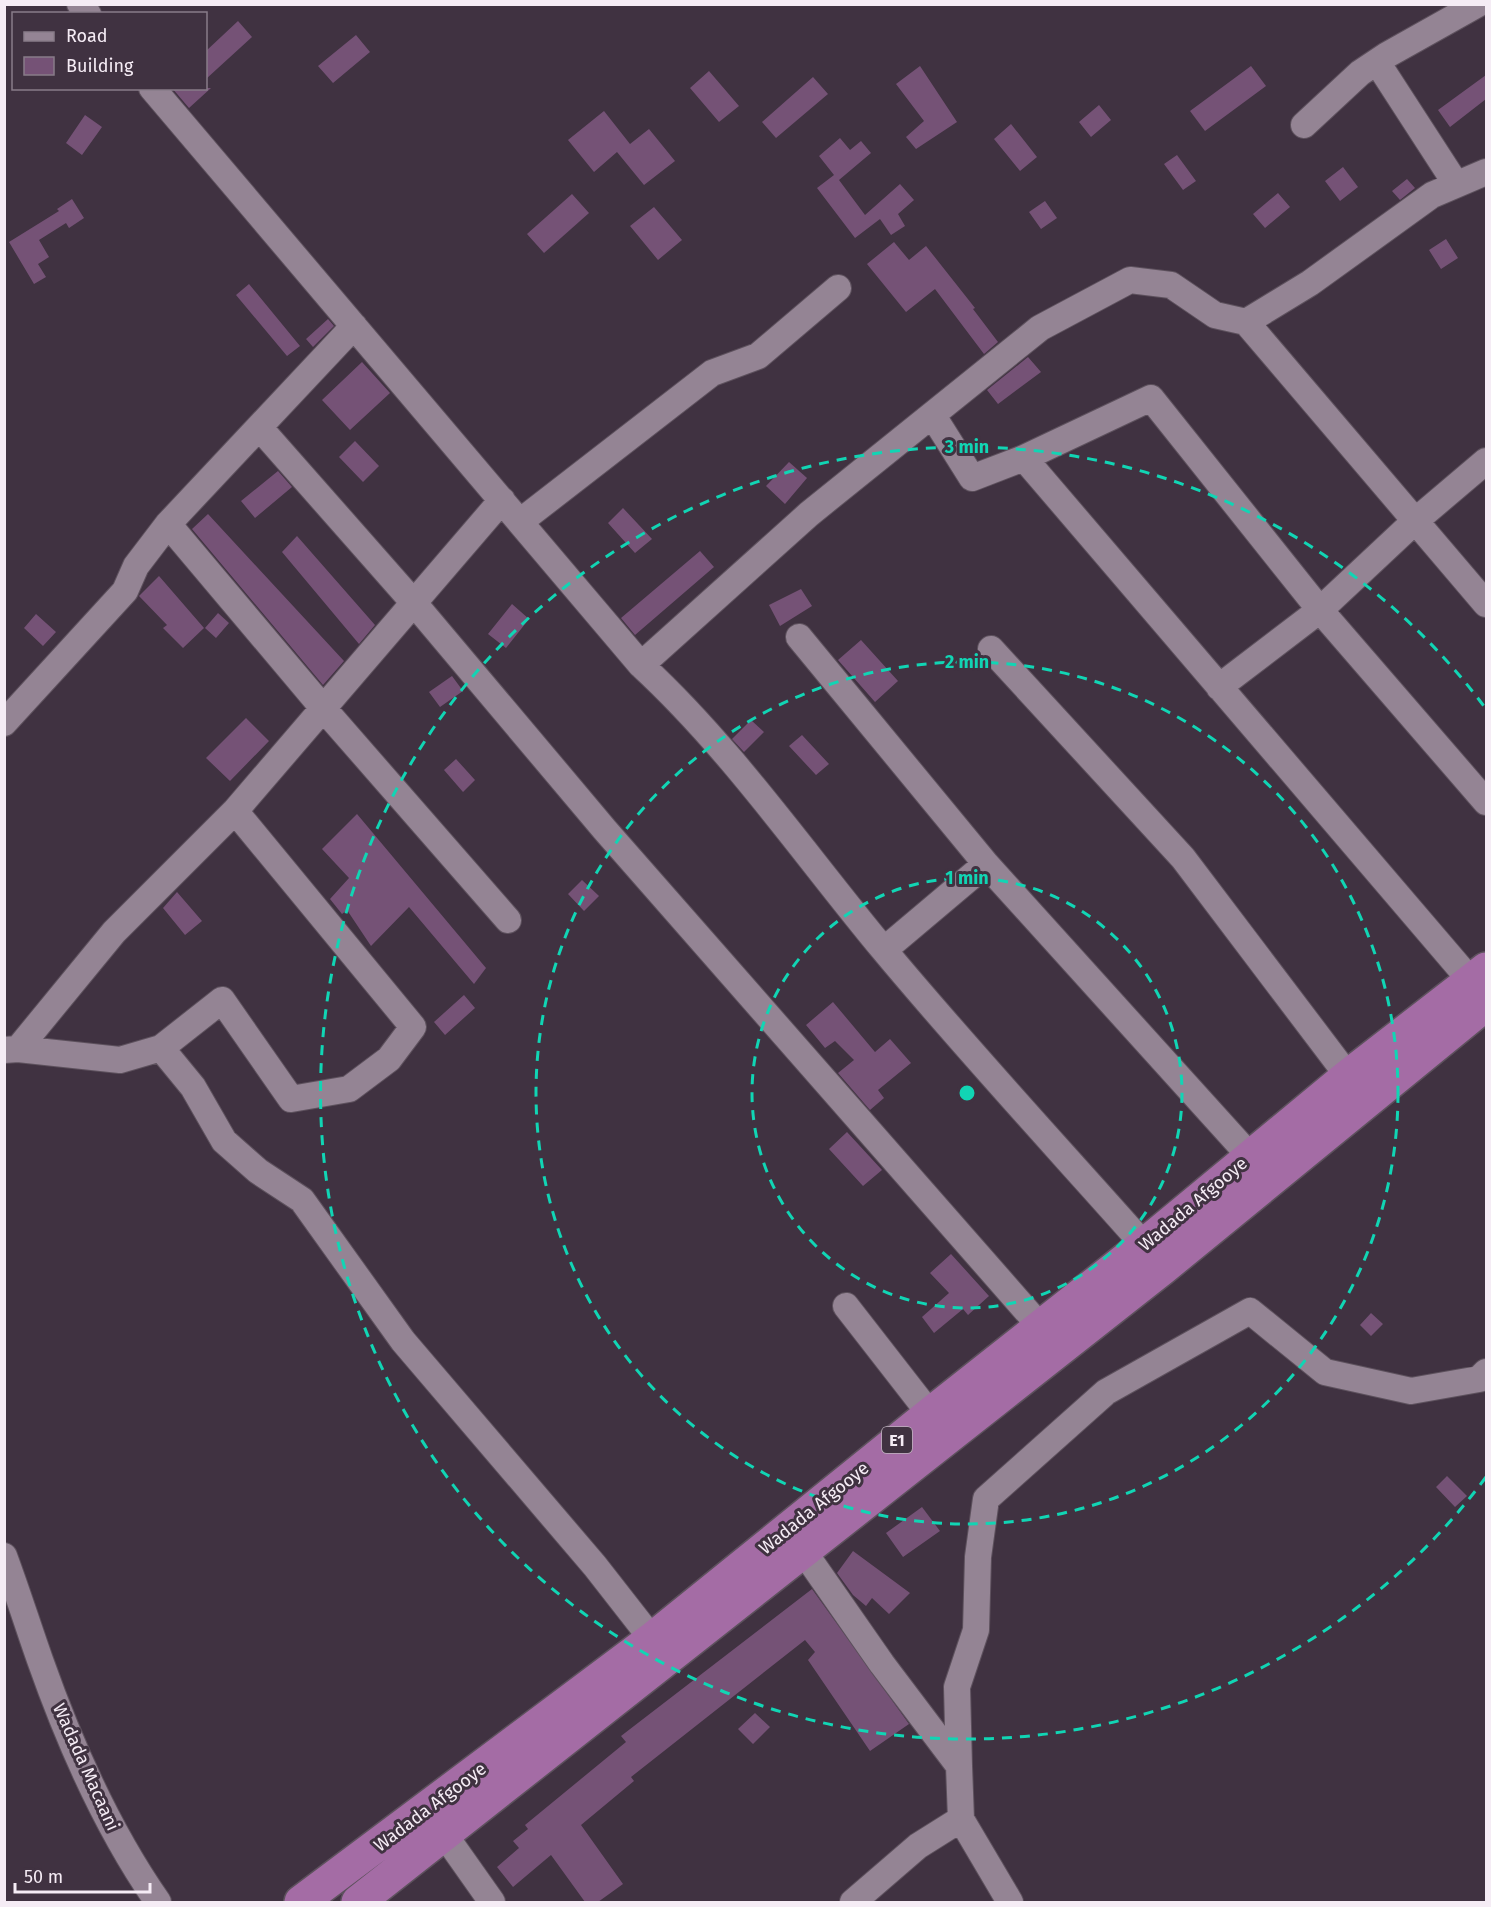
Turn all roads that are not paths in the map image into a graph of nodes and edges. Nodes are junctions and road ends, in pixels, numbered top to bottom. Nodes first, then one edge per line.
1 (1478, 4) edge
2 (1377, 62) junction
3 (154, 90) edge
4 (1304, 125) dead end
5 (1486, 172) edge
6 (1456, 184) junction
7 (838, 288) dead end
8 (1246, 322) junction
9 (354, 326) junction
10 (933, 416) junction
11 (259, 427) junction
12 (1024, 458) junction
13 (1486, 461) edge
14 (502, 500) junction
15 (521, 521) junction
16 (1414, 522) junction
17 (168, 524) junction
18 (414, 603) junction
19 (1486, 604) edge
20 (1320, 610) junction
21 (799, 637) dead end
22 (991, 649) dead end
23 (641, 665) junction
24 (1219, 687) junction
25 (323, 708) junction
26 (4, 723) edge
27 (1486, 802) edge
28 (235, 811) junction
29 (986, 864) junction
30 (508, 920) dead end
31 (884, 950) junction
32 (1481, 985) edge
33 (161, 1048) junction
34 (11, 1049) edge
35 (1348, 1076) junction
36 (1250, 1156) junction
37 (1144, 1245) junction
38 (846, 1306) dead end
39 (1040, 1326) junction
40 (1486, 1372) edge
41 (930, 1414) junction
42 (804, 1552) junction
43 (4, 1556) edge
44 (652, 1639) junction
45 (959, 1766) junction
46 (961, 1819) junction
47 (444, 1834) junction
48 (158, 1902) edge
49 (301, 1902) edge
50 (358, 1902) edge
51 (492, 1902) edge
52 (853, 1902) edge
53 (1010, 1902) edge

1 - 2 street
2 - 4 street
2 - 6 street
3 - 9 street
5 - 6 street
6 - 8 street
7 - 15 street
8 - 10 street
8 - 16 street
9 - 11 street
9 - 14 street
10 - 12 street
10 - 23 street
11 - 17 street
11 - 18 street
12 - 20 street
12 - 24 street
13 - 16 street
14 - 15 street
14 - 18 street
15 - 23 street
16 - 19 street
16 - 20 street
17 - 25 street
17 - 26 street
18 - 25 street
18 - 39 street
20 - 24 street
20 - 27 street
21 - 29 street
22 - 35 street
23 - 31 street
24 - 32 street
25 - 28 street
25 - 30 street
28 - 33 street
28 - 34 street
29 - 31 street
29 - 36 street
31 - 37 street
32 - 35 highway, Wadada Afgooye / E1
32 - 42 highway, Wadada Afgooye / E1
33 - 34 street
33 - 44 street
35 - 36 highway, Wadada Afgooye / E1
36 - 37 highway, Wadada Afgooye / E1
37 - 39 highway, Wadada Afgooye / E1
38 - 41 street
39 - 41 highway, Wadada Afgooye / E1
40 - 45 street
41 - 44 highway, Wadada Afgooye / E1
42 - 45 street
42 - 47 highway, Wadada Afgooye / E1
43 - 48 street, Wadada Macaani
44 - 49 highway, Wadada Afgooye / E1
45 - 46 street
46 - 52 street
46 - 53 street
47 - 50 highway, Wadada Afgooye / E1
47 - 51 street

